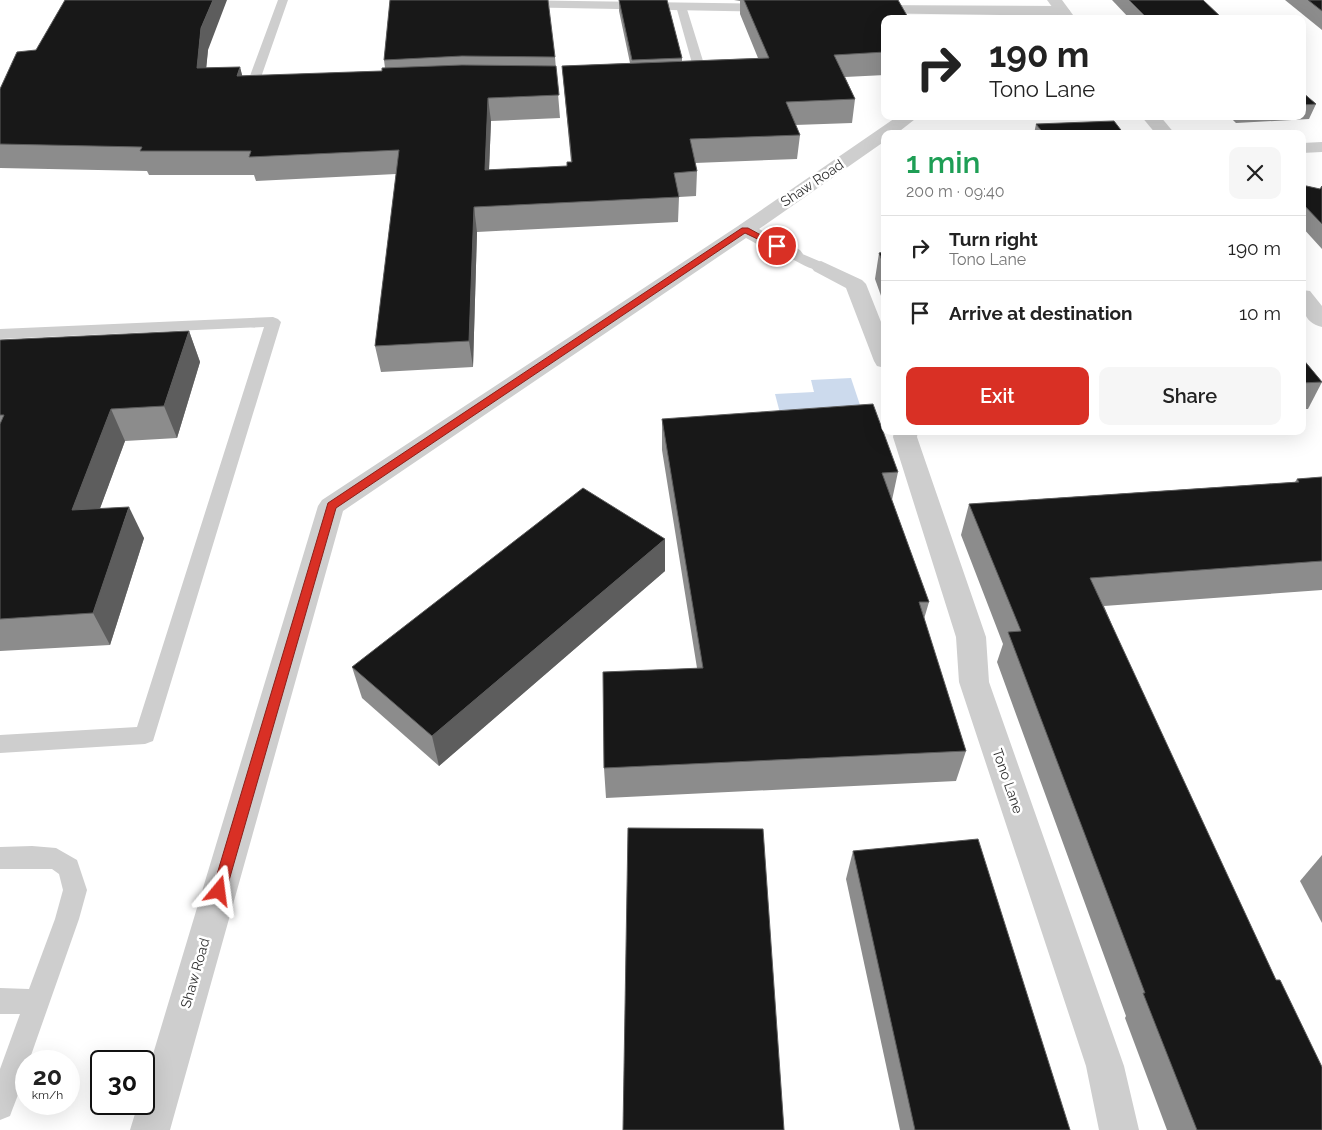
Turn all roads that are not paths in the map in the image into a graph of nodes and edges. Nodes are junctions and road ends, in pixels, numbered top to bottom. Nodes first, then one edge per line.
1 (283, 0) edge
2 (497, 2) edge
3 (681, 6) junction
4 (790, 8) edge
5 (850, 10) edge
6 (1062, 10) edge
7 (683, 78) edge
8 (276, 92) edge
9 (904, 120) edge
10 (1154, 120) edge
11 (890, 130) edge
12 (1162, 130) edge
13 (881, 136) edge
14 (1322, 147) edge
15 (1306, 148) edge
16 (745, 230) junction
17 (793, 254) joint
18 (821, 268) joint
19 (1306, 301) edge
20 (1322, 320) edge
21 (0, 334) edge
22 (881, 352) edge
23 (905, 435) edge
24 (0, 744) edge
25 (0, 858) edge
26 (0, 1001) edge
27 (36, 1002) junction
28 (0, 1106) edge
29 (150, 1130) edge
30 (1119, 1130) edge

1 - 8 lane
2 - 3 street
3 - 4 street
3 - 7 lane
5 - 6 street
9 - 11 street, Shaw Road
10 - 12 street
13 - 16 street, Shaw Road
14 - 15 street
16 - 17 street
16 - 29 street, Shaw Road
17 - 18 lane
18 - 22 street
19 - 20 street
21 - 24 lane
23 - 30 street, Tono Lane
25 - 27 lane
26 - 27 lane
27 - 28 lane

